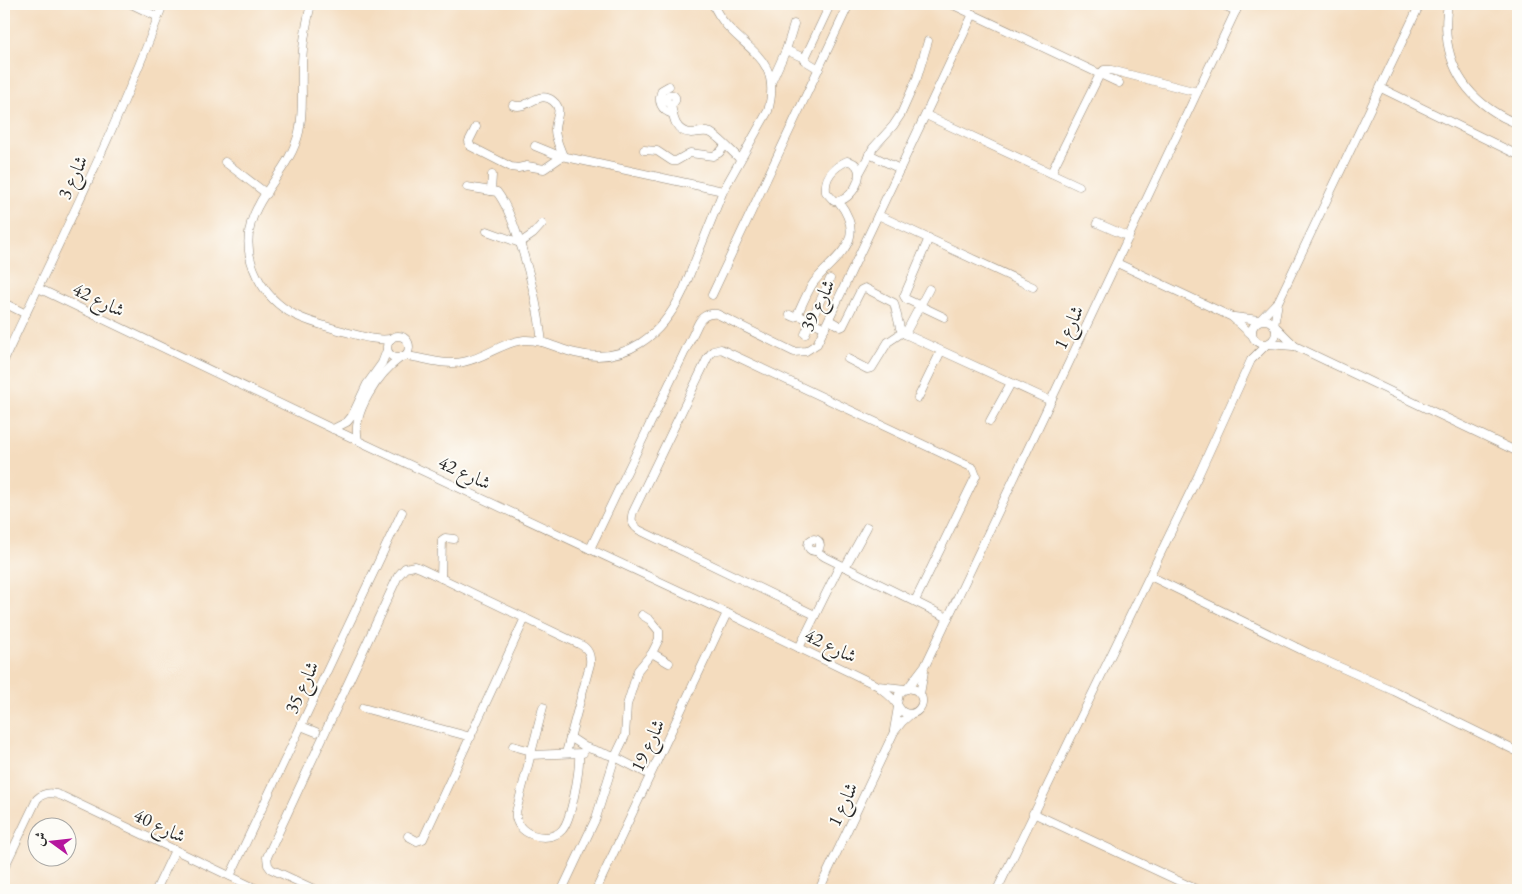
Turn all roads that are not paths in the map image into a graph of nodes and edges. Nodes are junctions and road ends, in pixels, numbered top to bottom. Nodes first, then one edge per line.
1 (131, 4) edge
2 (163, 4) edge
3 (311, 4) edge
4 (713, 4) edge
5 (850, 4) edge
6 (951, 4) edge
7 (1221, 4) edge
8 (1420, 4) edge
9 (1448, 4) edge
10 (830, 7) dead end
11 (1238, 7) edge
12 (973, 14) junction
13 (158, 17) junction
14 (794, 24) dead end
15 (928, 41) dead end
16 (786, 50) junction
17 (804, 58) junction
18 (819, 69) junction
19 (1100, 74) junction
20 (771, 83) junction
21 (1119, 83) dead end
22 (1381, 88) junction
23 (1197, 92) junction
24 (513, 105) dead end
25 (673, 114) junction
26 (926, 114) junction
27 (1518, 123) edge
28 (476, 127) dead end
29 (535, 146) dead end
30 (725, 146) junction
31 (644, 150) dead end
32 (869, 154) junction
33 (1518, 155) edge
34 (563, 156) junction
35 (740, 159) junction
36 (847, 161) junction
37 (225, 162) dead end
38 (900, 169) junction
39 (860, 172) junction
40 (1051, 173) junction
41 (492, 175) dead end
42 (1079, 186) dead end
43 (467, 187) dead end
44 (490, 191) junction
45 (723, 191) junction
46 (266, 194) junction
47 (839, 202) junction
48 (878, 215) junction
49 (1097, 223) dead end
50 (542, 224) dead end
51 (487, 231) dead end
52 (1128, 237) junction
53 (929, 238) junction
54 (520, 243) junction
55 (1117, 262) junction
56 (830, 279) dead end
57 (1033, 287) dead end
58 (38, 288) junction
59 (929, 289) dead end
60 (712, 295) dead end
61 (1279, 300) junction
62 (4, 303) edge
63 (920, 306) junction
64 (26, 314) junction
65 (944, 317) dead end
66 (1232, 317) junction
67 (829, 320) junction
68 (1260, 320) junction
69 (811, 321) junction
70 (1274, 326) junction
71 (825, 328) junction
72 (904, 333) junction
73 (805, 334) dead end
74 (1252, 336) junction
75 (542, 342) junction
76 (1267, 344) junction
77 (388, 345) junction
78 (1295, 346) junction
79 (408, 348) junction
80 (941, 351) junction
81 (402, 357) junction
82 (420, 358) junction
83 (848, 359) dead end
84 (4, 360) edge
85 (1251, 360) junction
86 (1011, 383) junction
87 (918, 398) dead end
88 (1051, 401) junction
89 (990, 421) dead end
90 (334, 429) junction
91 (358, 440) junction
92 (1518, 452) edge
93 (402, 512) dead end
94 (867, 527) dead end
95 (454, 539) dead end
96 (590, 549) junction
97 (816, 551) dead end
98 (843, 566) junction
99 (1150, 576) junction
100 (441, 578) junction
101 (915, 602) junction
102 (727, 613) junction
103 (642, 615) dead end
104 (815, 615) junction
105 (525, 618) junction
106 (948, 618) junction
107 (799, 648) junction
108 (652, 653) junction
109 (669, 663) dead end
110 (926, 664) junction
111 (878, 686) junction
112 (906, 689) junction
113 (920, 694) junction
114 (898, 706) junction
115 (543, 707) dead end
116 (363, 708) dead end
117 (911, 714) junction
118 (301, 726) junction
119 (894, 732) junction
120 (320, 734) junction
121 (471, 737) junction
122 (570, 737) junction
123 (513, 746) dead end
124 (588, 749) junction
125 (1518, 752) edge
126 (531, 753) junction
127 (566, 753) junction
128 (579, 754) junction
129 (615, 757) junction
130 (650, 775) junction
131 (1033, 813) junction
132 (408, 836) dead end
133 (175, 850) junction
134 (4, 868) edge
135 (230, 876) junction
136 (156, 890) edge
137 (259, 890) edge
138 (316, 890) edge
139 (562, 890) edge
140 (596, 890) edge
141 (819, 890) edge
142 (997, 890) edge
143 (1198, 890) edge

1 - 13 street
2 - 13 street, شارع 3
3 - 46 street
4 - 20 street
5 - 18 street
6 - 12 street
7 - 11 street
8 - 22 street
9 - 27 street
10 - 17 street
11 - 23 street, شارع 1
12 - 19 street
12 - 26 street, شارع 39
13 - 58 street, شارع 3
14 - 16 street
15 - 32 street
16 - 17 street
16 - 20 street
17 - 18 street
18 - 60 street
19 - 21 street
19 - 23 street
19 - 40 street
20 - 35 street
22 - 33 street
22 - 61 street
23 - 52 street, شارع 1
24 - 34 street
25 - 25 street
25 - 30 street
26 - 38 street, شارع 39
26 - 40 street
28 - 34 street
29 - 34 street
30 - 31 street
30 - 35 street
32 - 36 street
32 - 38 street
32 - 39 street
34 - 45 street
35 - 45 street
36 - 39 street
36 - 47 street
37 - 46 street
38 - 48 street, شارع 39
39 - 47 street
40 - 42 street
41 - 44 street
43 - 44 street
44 - 54 street
45 - 75 street
46 - 77 street
47 - 69 street
48 - 53 street
48 - 67 street, شارع 39
49 - 52 street
50 - 54 street
51 - 54 street
52 - 55 street, شارع 1
53 - 57 street
53 - 63 street
54 - 75 street
55 - 66 street
55 - 88 street, شارع 1
56 - 69 street
58 - 64 street, شارع 3
58 - 90 street, شارع 42
59 - 63 street
61 - 68 street
61 - 70 street
62 - 64 street
63 - 65 street
63 - 72 street
64 - 84 street, شارع 3
66 - 68 street
66 - 74 street
67 - 71 street, شارع 39
67 - 72 street
68 - 70 street
68 - 74 street
69 - 71 street
69 - 73 street
70 - 76 street
70 - 78 street
71 - 96 street, شارع 39
72 - 80 street
72 - 83 street
74 - 76 street
74 - 85 street
75 - 82 street
76 - 78 street
76 - 85 street
77 - 79 street
77 - 81 street
77 - 90 street
78 - 92 street
79 - 81 street
79 - 82 street
80 - 86 street
80 - 87 street
81 - 82 street
81 - 91 street
85 - 99 street
86 - 88 street
86 - 89 street
88 - 106 street, شارع 1
90 - 91 street, شارع 42
91 - 96 street, شارع 42
93 - 118 street, شارع 35
94 - 98 street
95 - 100 street
96 - 102 street, شارع 42
97 - 98 street
98 - 101 street
98 - 104 street
99 - 125 street
99 - 131 street
100 - 105 street
100 - 120 street
101 - 104 street
101 - 106 street
102 - 107 street, شارع 42
102 - 130 street, شارع 19
103 - 108 street
104 - 107 street
105 - 121 street
105 - 122 street
106 - 110 street, شارع 1
107 - 111 street, شارع 42
108 - 109 street
108 - 129 street
110 - 112 street, شارع 1
110 - 113 street, شارع 1
111 - 112 street, شارع 42
111 - 114 street, شارع 42
112 - 113 street
112 - 114 street
113 - 117 street
114 - 117 street
114 - 119 street, شارع 1
115 - 126 street
116 - 121 street
117 - 119 street, شارع 1
118 - 120 street
118 - 135 street, شارع 35
119 - 141 street, شارع 1
120 - 138 street
121 - 132 street
122 - 124 street
122 - 127 street
123 - 126 street
124 - 128 street
124 - 129 street
126 - 127 street
126 - 128 street
127 - 128 street
129 - 130 street
129 - 139 street
130 - 140 street, شارع 19
131 - 142 street
131 - 143 street
133 - 134 street, شارع 40
133 - 135 street, شارع 40
133 - 136 street
135 - 137 street, شارع 40

